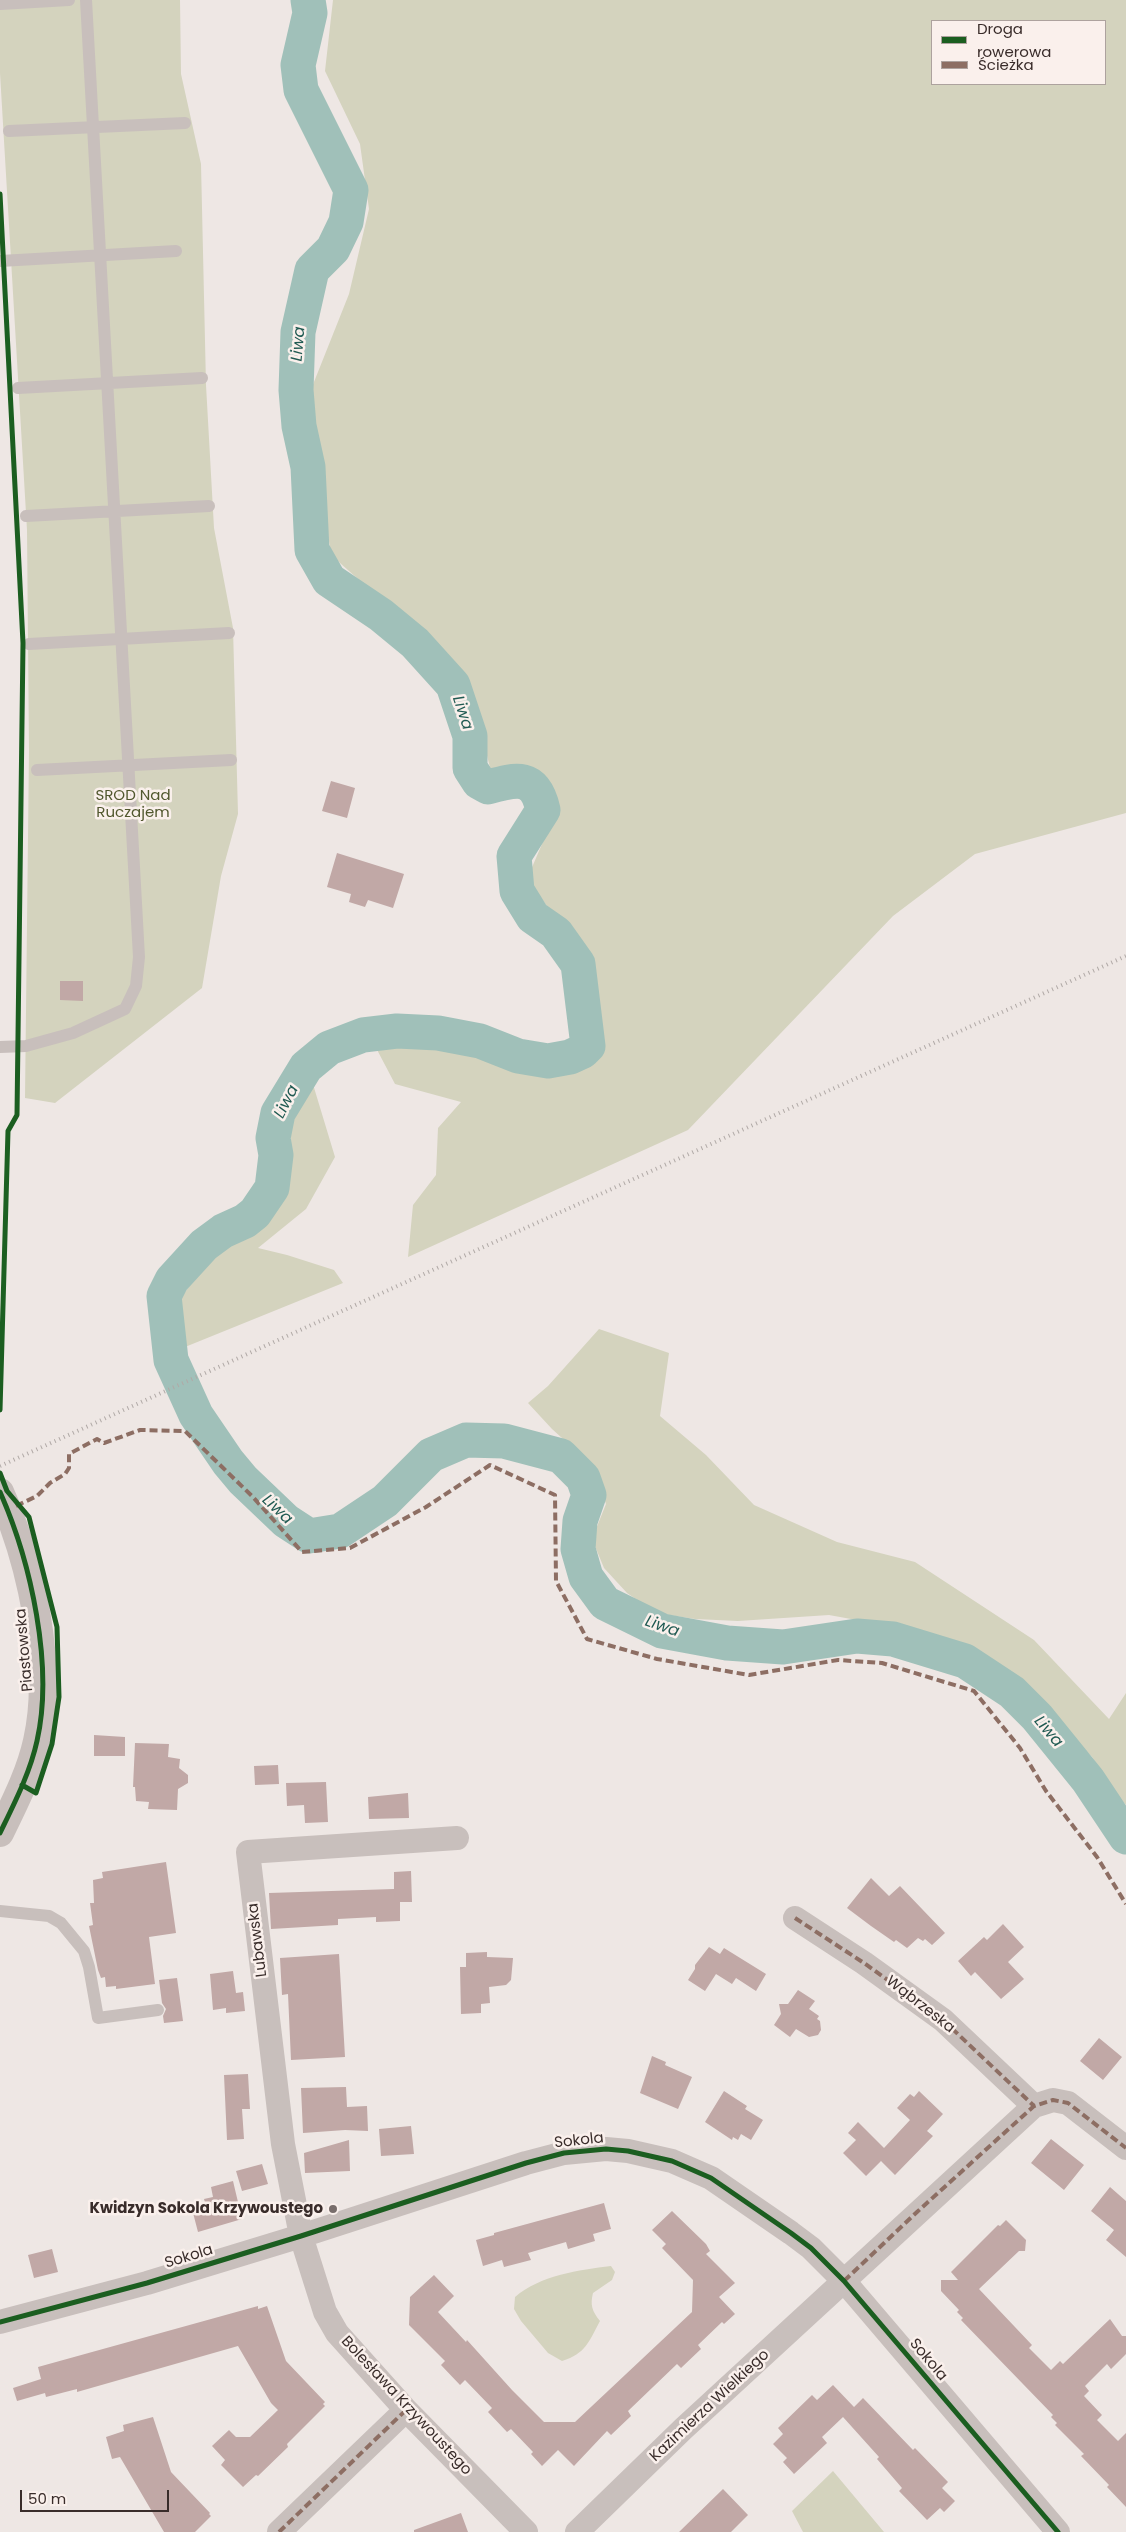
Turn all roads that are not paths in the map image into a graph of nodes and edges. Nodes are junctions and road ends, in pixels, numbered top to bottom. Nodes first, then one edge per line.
1 (70, 0) edge
2 (86, 0) edge
3 (0, 4) edge
4 (186, 123) dead end
5 (93, 128) junction
6 (10, 131) dead end
7 (176, 251) dead end
8 (101, 254) junction
9 (0, 261) edge
10 (202, 378) dead end
11 (108, 384) junction
12 (18, 388) dead end
13 (209, 506) dead end
14 (115, 512) junction
15 (26, 516) dead end
16 (229, 633) dead end
17 (122, 638) junction
18 (29, 644) dead end
19 (231, 760) dead end
20 (129, 765) junction
21 (37, 770) dead end
22 (0, 1047) edge
23 (0, 1492) edge
24 (0, 1833) edge
25 (457, 1838) dead end
26 (0, 1911) edge
27 (796, 1918) dead end
28 (158, 2010) dead end
29 (1034, 2106) junction
30 (1126, 2148) edge
31 (302, 2236) junction
32 (844, 2282) junction
33 (0, 2322) edge
34 (406, 2410) junction
35 (279, 2532) edge
36 (526, 2532) edge
37 (577, 2532) edge
38 (1058, 2532) edge

1 - 3 lane
2 - 5 lane
4 - 5 lane
5 - 6 lane
5 - 8 lane
7 - 8 lane
8 - 9 lane
8 - 11 lane
10 - 11 lane
11 - 12 lane
11 - 14 lane
13 - 14 lane
14 - 15 lane
14 - 17 lane
16 - 17 lane
17 - 18 lane
17 - 20 lane
19 - 20 lane
20 - 21 lane
20 - 22 lane
23 - 24 street, Piastowska
25 - 31 street, Lubawska
26 - 28 lane
27 - 29 street, Wąbrzeska
29 - 30 street
29 - 32 street
31 - 32 street, Sokola
31 - 33 street, Sokola
31 - 34 street, Bolesława Krzywoustego
32 - 37 street, Kazimierza Wielkiego
32 - 38 street, Sokola
34 - 35 street
34 - 36 street, Bolesława Krzywoustego

